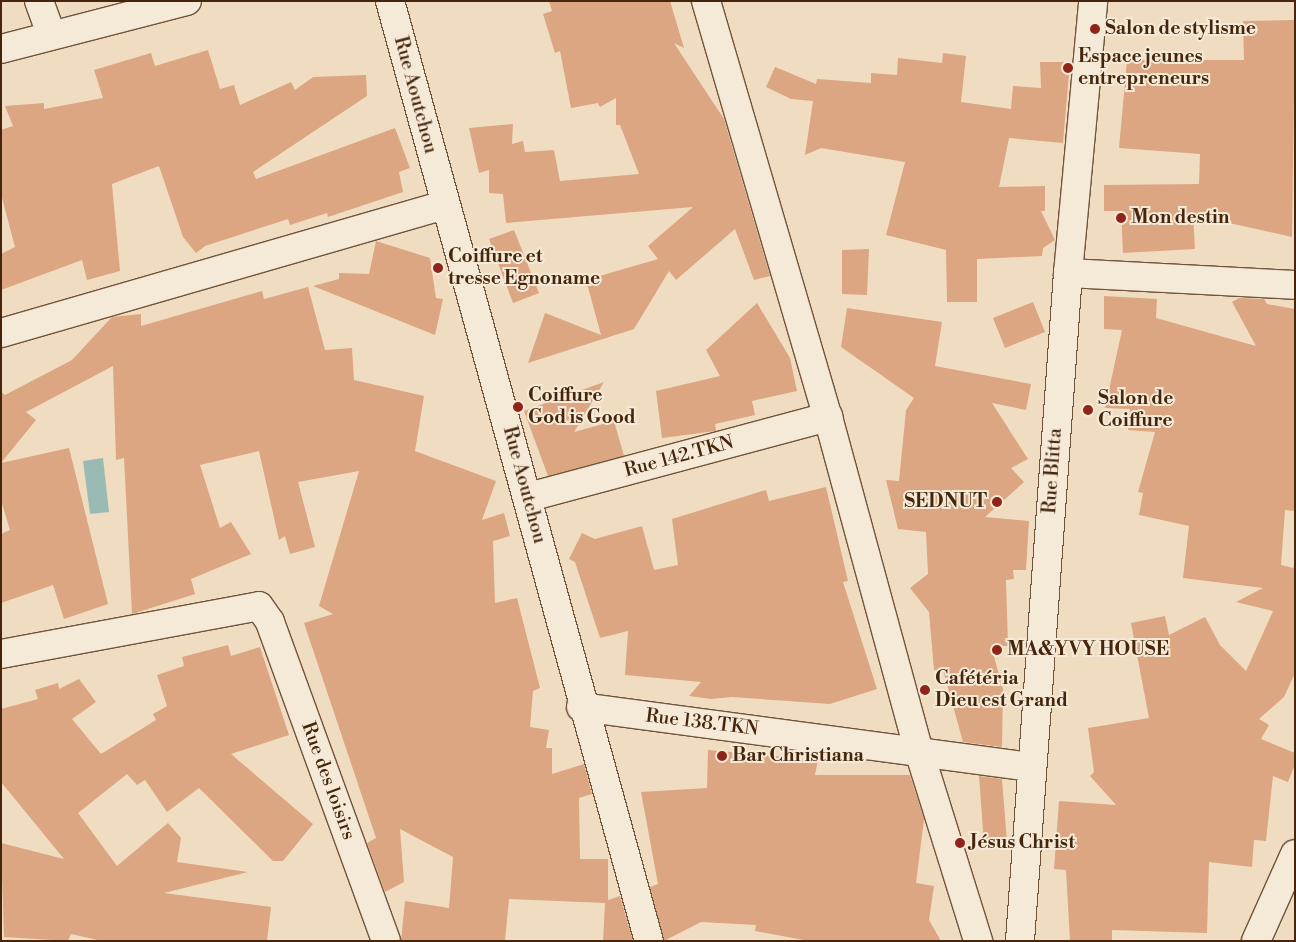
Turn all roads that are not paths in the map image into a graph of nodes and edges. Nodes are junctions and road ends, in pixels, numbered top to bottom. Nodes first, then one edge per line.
1 (40, 1) edge
2 (187, 1) edge
3 (390, 1) edge
4 (706, 1) edge
5 (1093, 1) edge
6 (51, 34) junction
7 (1, 49) edge
8 (444, 205) junction
9 (1068, 273) junction
10 (1295, 285) edge
11 (1, 333) edge
12 (828, 417) junction
13 (529, 497) junction
14 (1, 654) edge
15 (581, 707) junction
16 (919, 751) junction
17 (1031, 767) junction
18 (1295, 854) edge
19 (386, 941) edge
20 (649, 941) edge
21 (978, 941) edge
22 (1020, 941) edge
23 (1256, 941) edge

1 - 6 street
2 - 6 street
3 - 8 street, Rue Aoutchou
4 - 12 street
5 - 9 street, Rue Blitta
6 - 7 street
8 - 11 street
8 - 13 street, Rue Aoutchou
9 - 10 street
9 - 17 street, Rue Blitta
12 - 13 street, Rue 142.TKN
12 - 16 street
13 - 15 street, Rue Aoutchou
14 - 19 street, Rue des loisirs
15 - 16 street, Rue 138.TKN
15 - 20 street, Rue Aoutchou
16 - 17 street, Rue 138.TKN
16 - 21 street
17 - 22 street, Rue Blitta
18 - 23 street

